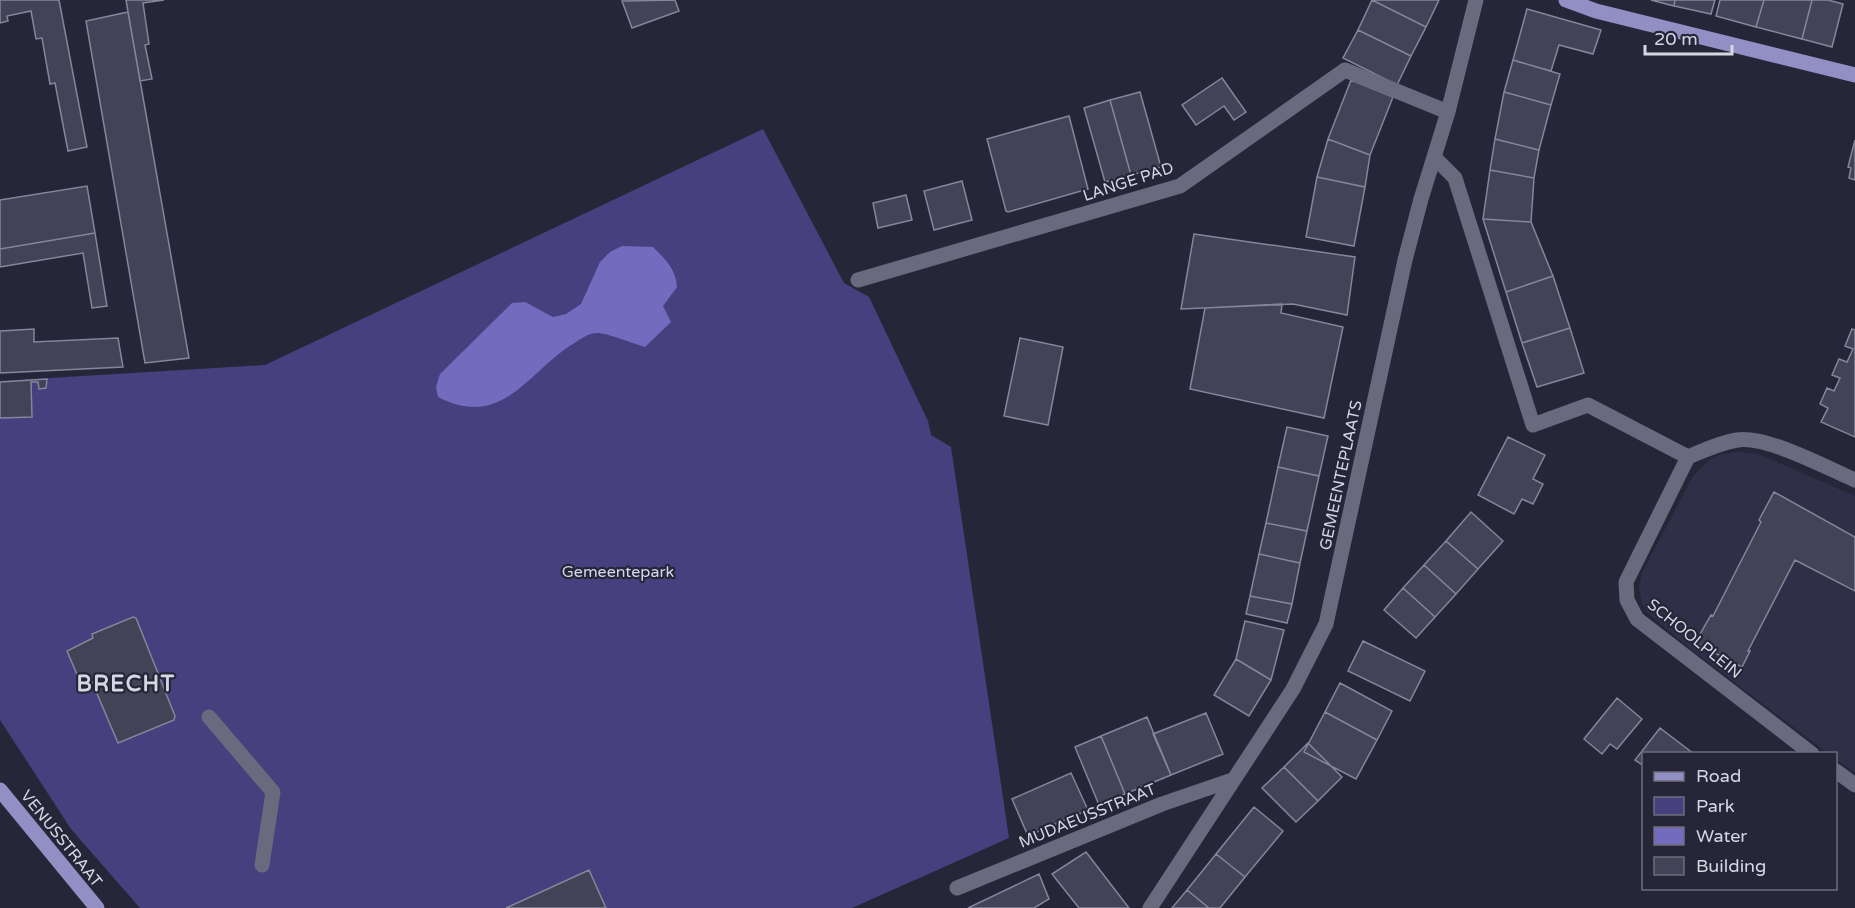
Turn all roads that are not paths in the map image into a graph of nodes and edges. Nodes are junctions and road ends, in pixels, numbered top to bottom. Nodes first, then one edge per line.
1 (1476, 0) edge
2 (1566, 0) edge
3 (1597, 5) edge
4 (1855, 75) edge
5 (1448, 112) junction
6 (1434, 158) junction
7 (858, 280) dead end
8 (1688, 457) junction
9 (1855, 480) edge
10 (209, 717) dead end
11 (1811, 752) edge
12 (1837, 772) edge
13 (1232, 780) junction
14 (1852, 784) edge
15 (0, 790) edge
16 (262, 865) dead end
17 (957, 888) dead end
18 (98, 908) edge
19 (1150, 908) edge

1 - 5 street, GEMEENTEPLAATS
2 - 3 main road
3 - 4 main road
5 - 6 street, GEMEENTEPLAATS
5 - 7 street, LANGE PAD
6 - 8 street
6 - 13 street, GEMEENTEPLAATS
8 - 9 street
8 - 11 street, SCHOOLPLEIN
10 - 16 street
12 - 14 street
13 - 17 street, MUDAEUSSTRAAT
13 - 19 street, GEMEENTEPLAATS
15 - 18 main road, VENUSSTRAAT

